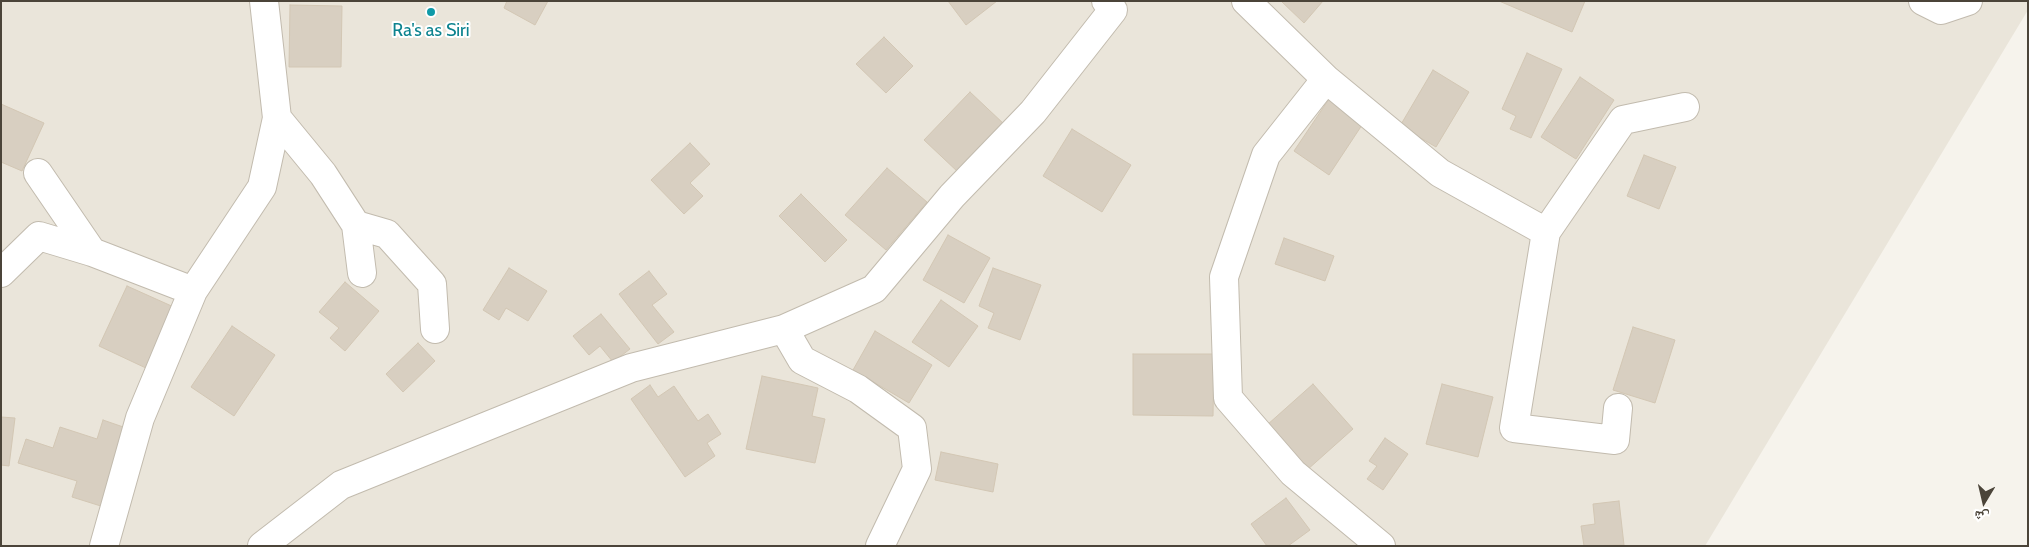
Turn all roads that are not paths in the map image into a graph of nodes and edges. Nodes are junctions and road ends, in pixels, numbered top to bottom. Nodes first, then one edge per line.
1 (264, 1) edge
2 (1246, 1) edge
3 (1924, 1) edge
4 (1968, 1) edge
5 (1114, 4) edge
6 (1326, 79) junction
7 (1685, 107) dead end
8 (277, 118) junction
9 (38, 173) dead end
10 (356, 225) junction
11 (1546, 232) junction
12 (92, 252) junction
13 (1, 272) edge
14 (362, 273) dead end
15 (194, 291) junction
16 (434, 329) dead end
17 (784, 329) junction
18 (1618, 408) dead end
19 (104, 546) edge
20 (262, 546) edge
21 (880, 546) edge
22 (1380, 546) edge

1 - 8 street
2 - 6 street
3 - 4 street
5 - 17 street
6 - 11 street
6 - 22 street
7 - 11 street
8 - 10 street
8 - 15 street
9 - 12 street
10 - 14 street
10 - 16 street
11 - 18 street
12 - 13 street
12 - 15 street
15 - 19 street
17 - 20 street
17 - 21 street

